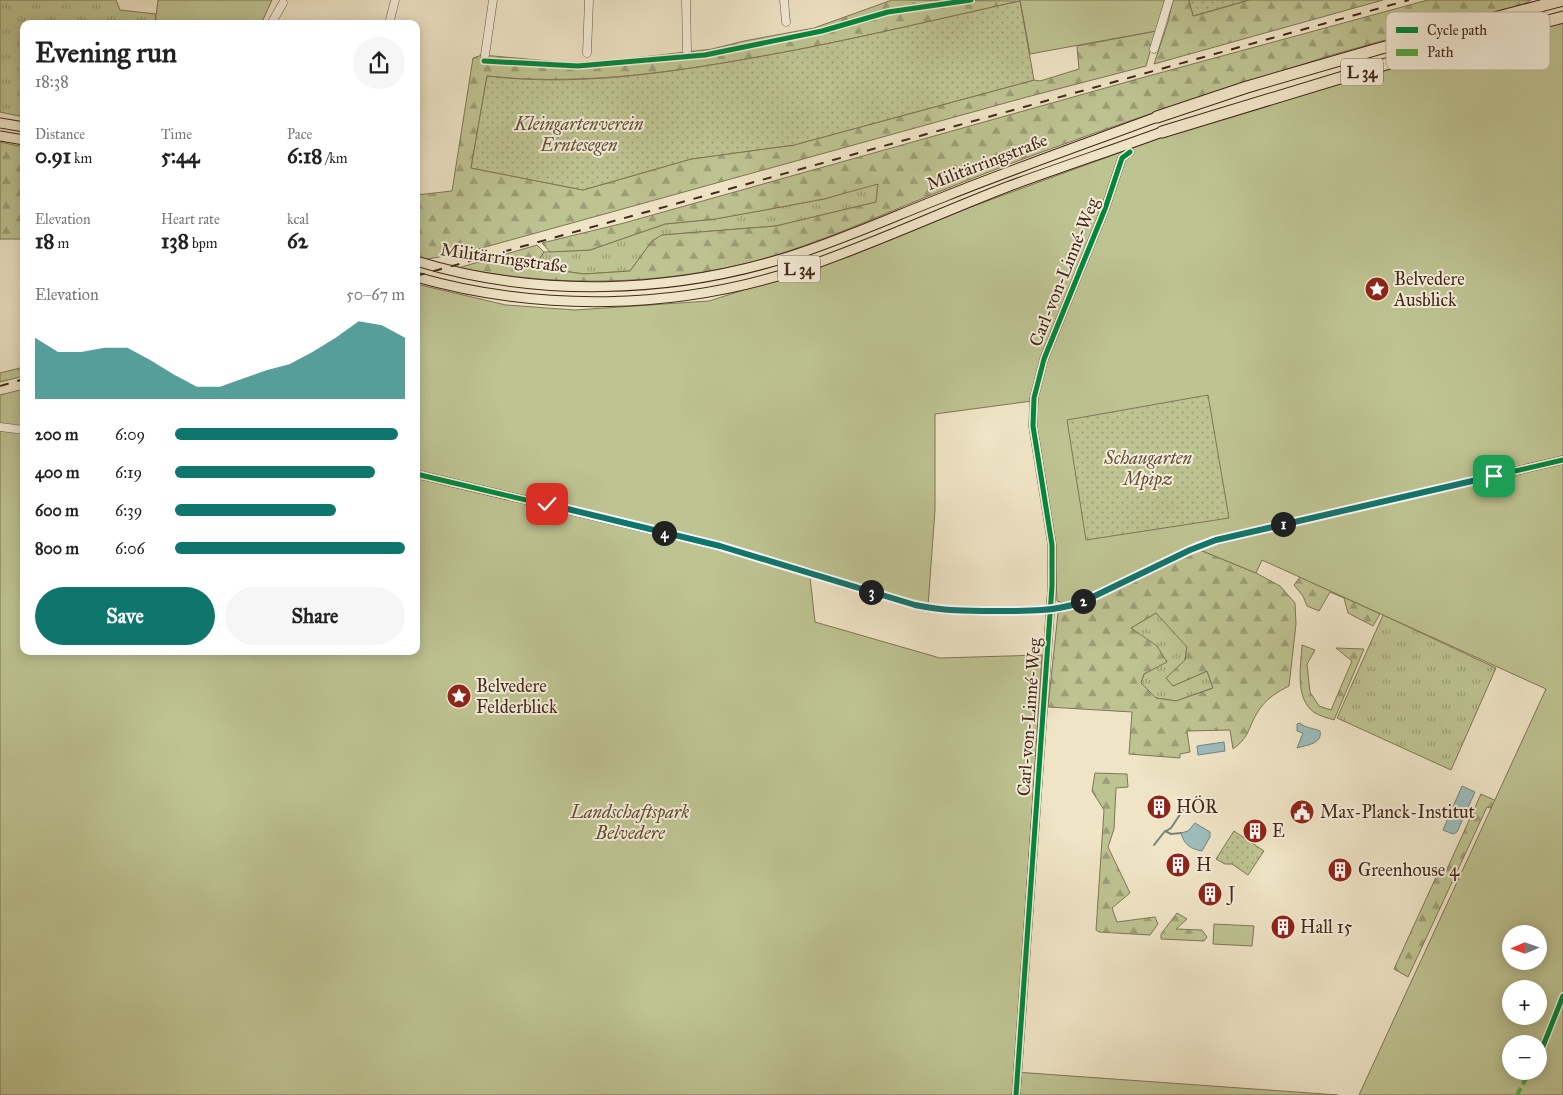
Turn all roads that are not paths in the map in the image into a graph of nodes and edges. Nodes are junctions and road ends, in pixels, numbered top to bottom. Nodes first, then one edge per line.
1 (395, 0) edge
2 (494, 0) edge
3 (589, 0) edge
4 (686, 0) edge
5 (784, 0) edge
6 (1169, 0) edge
7 (1563, 0) edge
8 (282, 2) dead end
9 (1518, 12) edge
10 (1563, 17) edge
11 (273, 20) edge
12 (390, 20) edge
13 (1550, 20) edge
14 (786, 22) dead end
15 (1386, 47) edge
16 (1154, 49) dead end
17 (687, 50) dead end
18 (587, 53) dead end
19 (485, 55) dead end
20 (1386, 64) edge
21 (1157, 117) joint
22 (0, 123) edge
23 (20, 126) edge
24 (1162, 132) joint
25 (0, 136) edge
26 (20, 139) edge
27 (1130, 152) dead end
28 (420, 262) edge
29 (420, 278) edge
30 (0, 427) edge
31 (20, 430) edge
32 (1563, 460) edge
33 (420, 475) edge
34 (1051, 610) junction
35 (1016, 1095) edge

1 - 12 street
2 - 19 street
3 - 18 street
4 - 17 street
5 - 14 street
6 - 16 street
7 - 9 highway, Militärringstraße / L 34
8 - 11 street
10 - 13 highway, Militärringstraße / L 34
15 - 21 highway, Militärringstraße / L 34
20 - 24 highway, Militärringstraße / L 34
21 - 28 main road, Militärringstraße / L 34
22 - 23 main road
24 - 29 main road, Militärringstraße / L 34
25 - 26 main road
27 - 34 street, Carl-von-Linné-Weg
30 - 31 street
32 - 34 street
33 - 34 street
34 - 35 street, Carl-von-Linné-Weg

